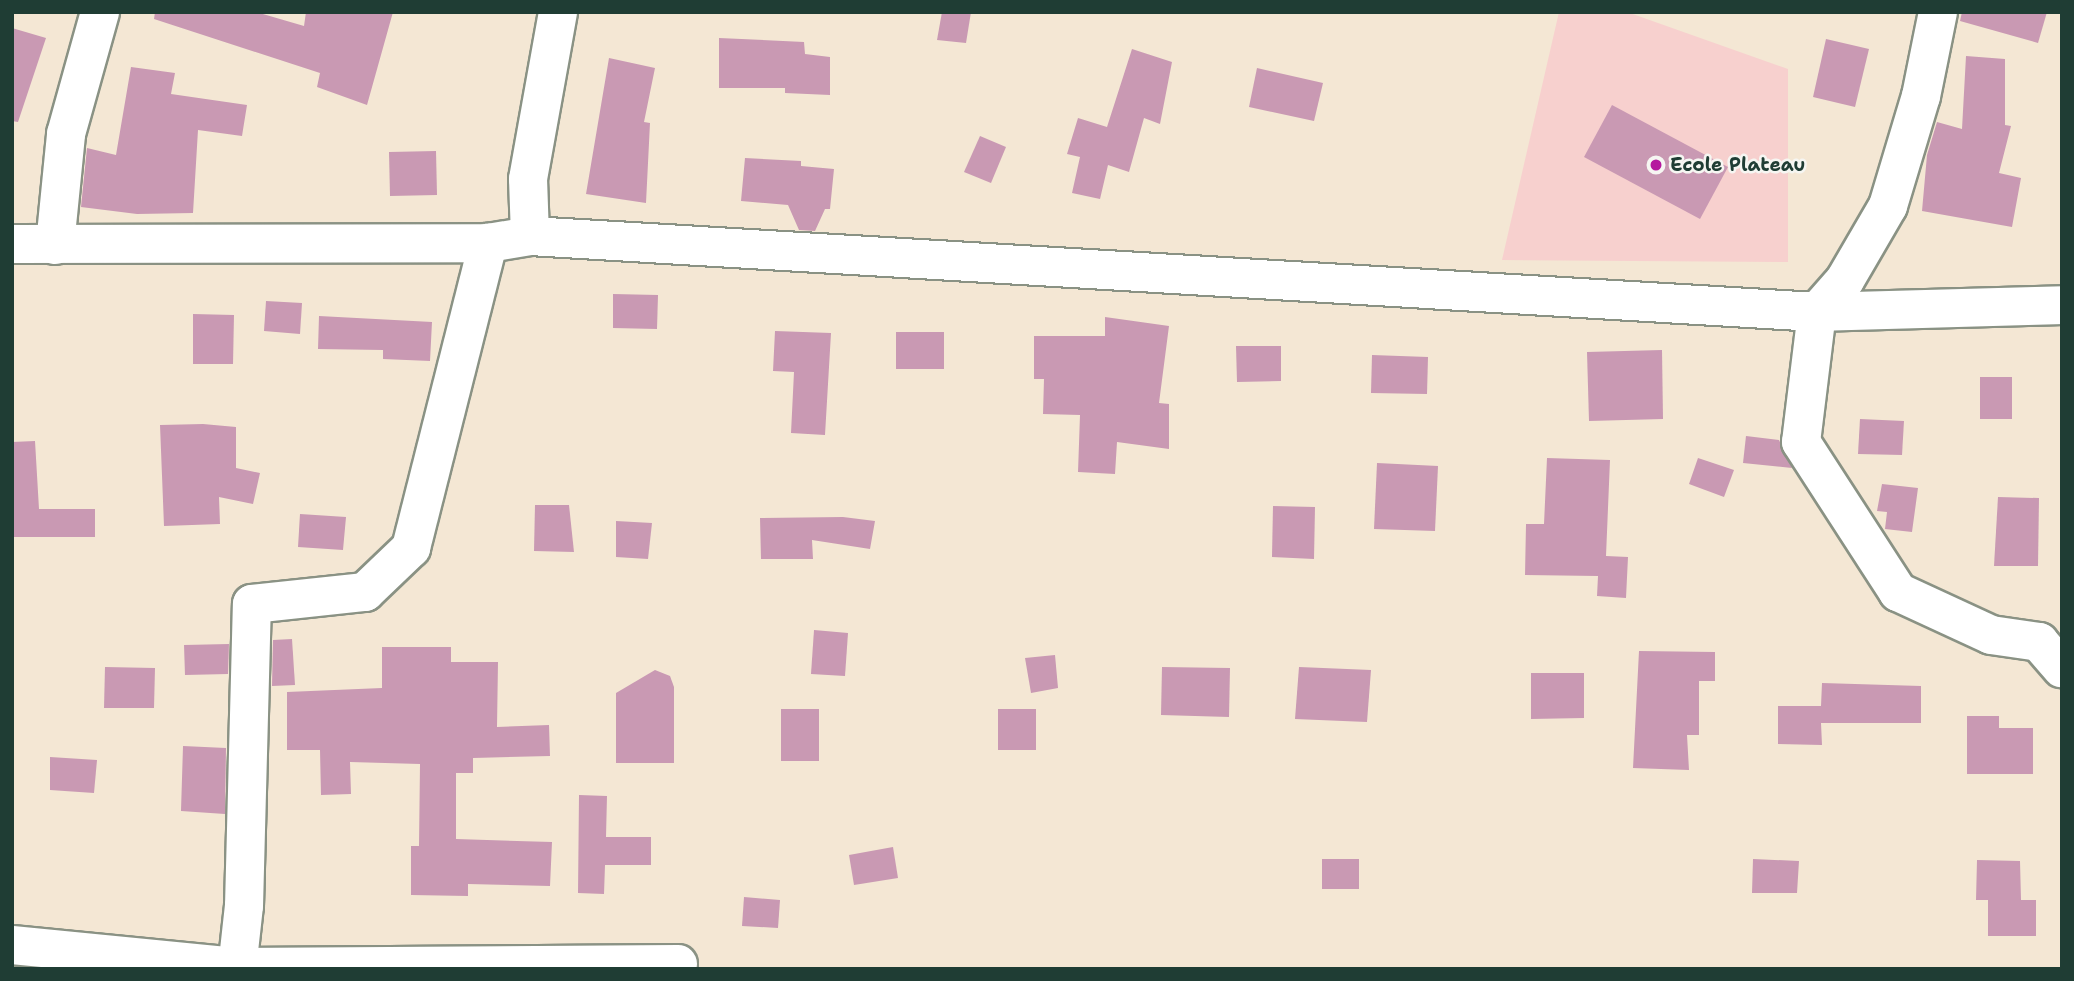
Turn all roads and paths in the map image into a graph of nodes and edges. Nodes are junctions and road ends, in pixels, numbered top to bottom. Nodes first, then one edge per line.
1 (100, 12) edge
2 (558, 12) edge
3 (1938, 12) edge
4 (530, 236) junction
5 (488, 243) junction
6 (12, 244) edge
7 (55, 245) junction
8 (2062, 305) edge
9 (1817, 312) junction
10 (2054, 650) edge
11 (12, 945) edge
12 (678, 964) dead end
13 (237, 968) edge

1 - 7 street
2 - 4 street
3 - 9 street
4 - 5 street
4 - 9 street
5 - 7 street
5 - 13 street
6 - 7 street
8 - 9 street
9 - 10 street
11 - 13 street
12 - 13 street

